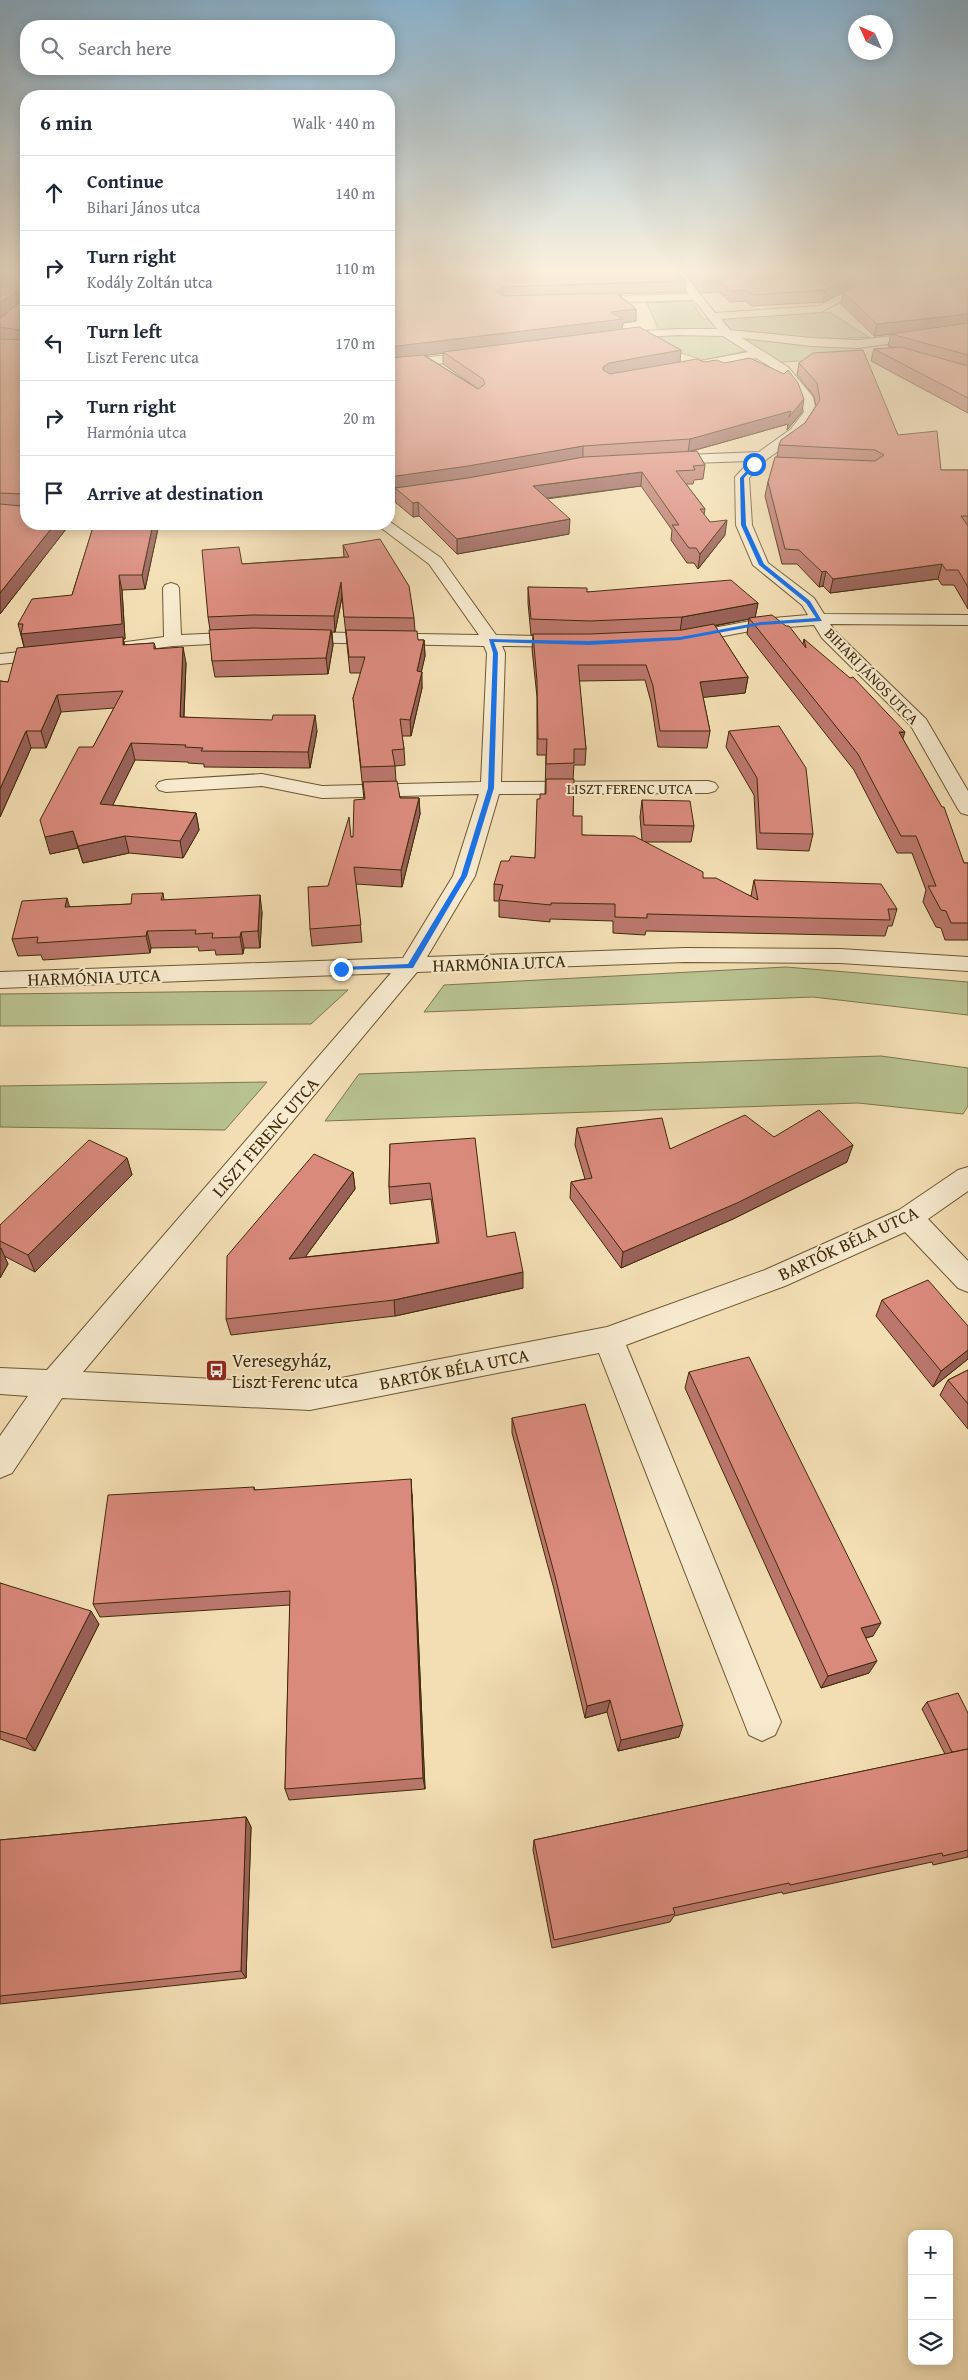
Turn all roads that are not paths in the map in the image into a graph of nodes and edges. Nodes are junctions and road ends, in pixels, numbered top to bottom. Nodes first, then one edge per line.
1 (791, 378) edge
2 (652, 460) edge
3 (758, 460) junction
4 (774, 465) edge
5 (442, 490) edge
6 (395, 496) edge
7 (392, 530) edge
8 (171, 588) dead end
9 (820, 620) junction
10 (968, 620) edge
11 (491, 640) junction
12 (660, 640) edge
13 (173, 641) junction
14 (589, 643) edge
15 (96, 650) edge
16 (67, 653) edge
17 (0, 659) edge
18 (166, 786) dead end
19 (708, 787) dead end
20 (491, 788) junction
21 (968, 809) edge
22 (968, 964) edge
23 (410, 966) junction
24 (0, 980) edge
25 (968, 1177) edge
26 (909, 1218) junction
27 (968, 1280) edge
28 (608, 1338) junction
29 (0, 1381) edge
30 (54, 1384) junction
31 (0, 1463) edge
32 (762, 1722) dead end

1 - 3 street, BIHARI JÁNOS UTCA
2 - 3 street
3 - 4 street
3 - 9 street, BIHARI JÁNOS UTCA
5 - 6 street
7 - 11 street, LISZT FERENC UTCA
8 - 13 street
9 - 10 street
9 - 12 street
9 - 21 street, BIHARI JÁNOS UTCA
11 - 13 street
11 - 14 street
11 - 20 street, LISZT FERENC UTCA
13 - 15 street
16 - 17 street
18 - 20 street, LISZT FERENC UTCA
19 - 20 street, LISZT FERENC UTCA
20 - 23 street, LISZT FERENC UTCA
22 - 23 street, HARMÓNIA UTCA
23 - 24 street, HARMÓNIA UTCA
23 - 30 street, LISZT FERENC UTCA
25 - 26 street, BARTÓK BÉLA UTCA
26 - 27 street
26 - 28 street, BARTÓK BÉLA UTCA
28 - 30 street, BARTÓK BÉLA UTCA
28 - 32 street
29 - 30 street, BARTÓK BÉLA UTCA
30 - 31 street, LISZT FERENC UTCA

